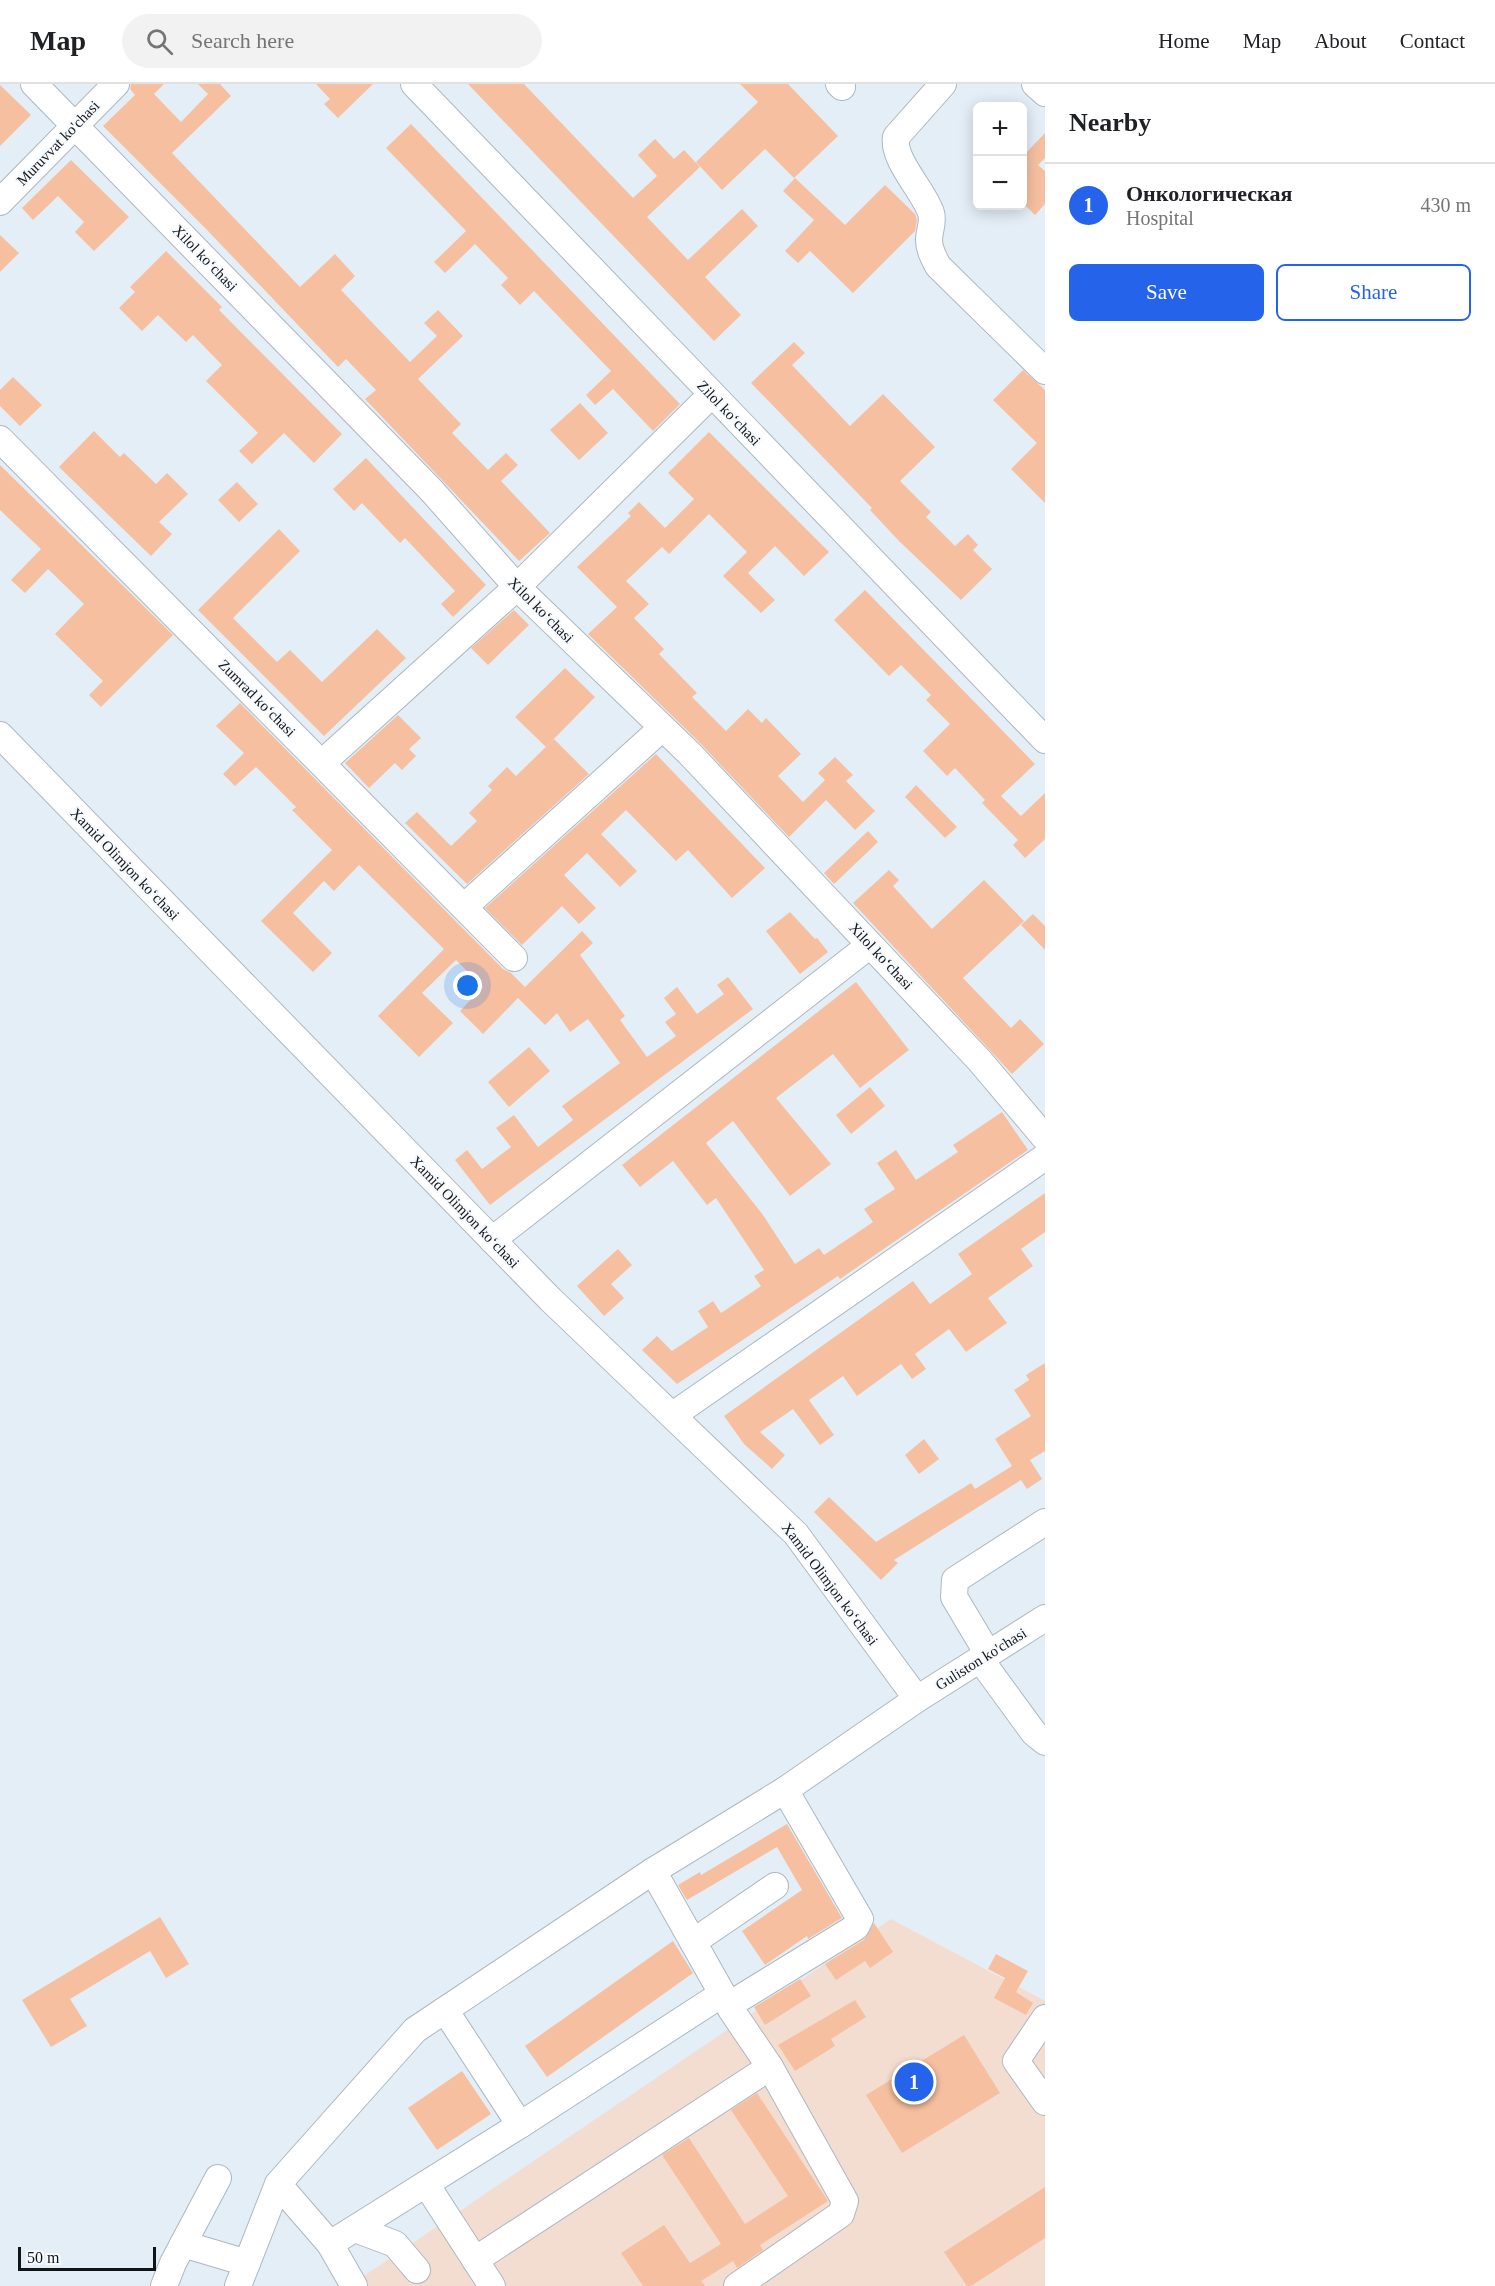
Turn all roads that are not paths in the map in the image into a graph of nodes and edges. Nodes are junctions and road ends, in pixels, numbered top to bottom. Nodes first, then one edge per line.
1 (34, 84) edge
2 (116, 84) edge
3 (414, 84) edge
4 (943, 84) edge
5 (1035, 84) edge
6 (1045, 93) edge
7 (75, 125) junction
8 (0, 202) edge
9 (1045, 371) edge
10 (711, 394) junction
11 (0, 439) edge
12 (517, 587) junction
13 (662, 728) junction
14 (0, 735) edge
15 (1045, 740) edge
16 (322, 763) junction
17 (464, 907) junction
18 (870, 945) junction
19 (514, 958) dead end
20 (1045, 1138) edge
21 (1045, 1157) edge
22 (492, 1240) junction
23 (673, 1416) junction
24 (1045, 1522) edge
25 (1045, 1618) edge
26 (984, 1657) junction
27 (916, 1699) junction
28 (1045, 1742) edge
29 (785, 1790) junction
30 (653, 1871) junction
31 (775, 1886) dead end
32 (693, 1942) junction
33 (726, 1999) junction
34 (445, 2010) junction
35 (1045, 2018) edge
36 (770, 2067) junction
37 (1045, 2102) edge
38 (520, 2125) junction
39 (218, 2178) dead end
40 (278, 2184) junction
41 (426, 2184) junction
42 (355, 2229) junction
43 (183, 2244) junction
44 (330, 2244) junction
45 (475, 2260) junction
46 (417, 2270) dead end
47 (242, 2274) edge
48 (164, 2286) edge
49 (354, 2286) edge
50 (492, 2286) edge
51 (737, 2286) edge

1 - 7 street, Xilol koʻchasi
2 - 7 street, Muruvvat ko'chasi
3 - 10 street, Zilol koʻchasi
4 - 9 street
5 - 6 street
7 - 8 street, Muruvvat ko'chasi
7 - 12 street, Xilol koʻchasi
10 - 12 street
10 - 15 street, Zilol koʻchasi
11 - 16 street, Zumrad koʻchasi
12 - 13 street, Xilol koʻchasi
12 - 16 street
13 - 17 street
13 - 18 street, Xilol koʻchasi
14 - 22 street, Xamid Olimjon koʻchasi
16 - 17 street, Zumrad koʻchasi
17 - 19 street, Zumrad koʻchasi
18 - 20 street, Xilol koʻchasi
18 - 22 street
21 - 23 street
22 - 23 street, Xamid Olimjon koʻchasi
23 - 27 street, Xamid Olimjon koʻchasi
24 - 26 street
25 - 26 street, Guliston ko'chasi
26 - 27 street, Guliston ko'chasi
26 - 28 street
27 - 29 street, Guliston ko'chasi
29 - 30 street, Guliston ko'chasi
29 - 33 street
30 - 32 street
30 - 34 street, Guliston ko'chasi
31 - 32 street
32 - 33 street
33 - 36 street
33 - 38 street
34 - 38 street
34 - 40 street, Guliston ko'chasi
35 - 37 street
36 - 45 street
36 - 51 street
38 - 41 street
39 - 43 street
40 - 44 street
40 - 47 street
41 - 42 street
41 - 45 street
42 - 44 street
42 - 46 street
43 - 47 street
43 - 48 street
44 - 49 street
45 - 50 street

